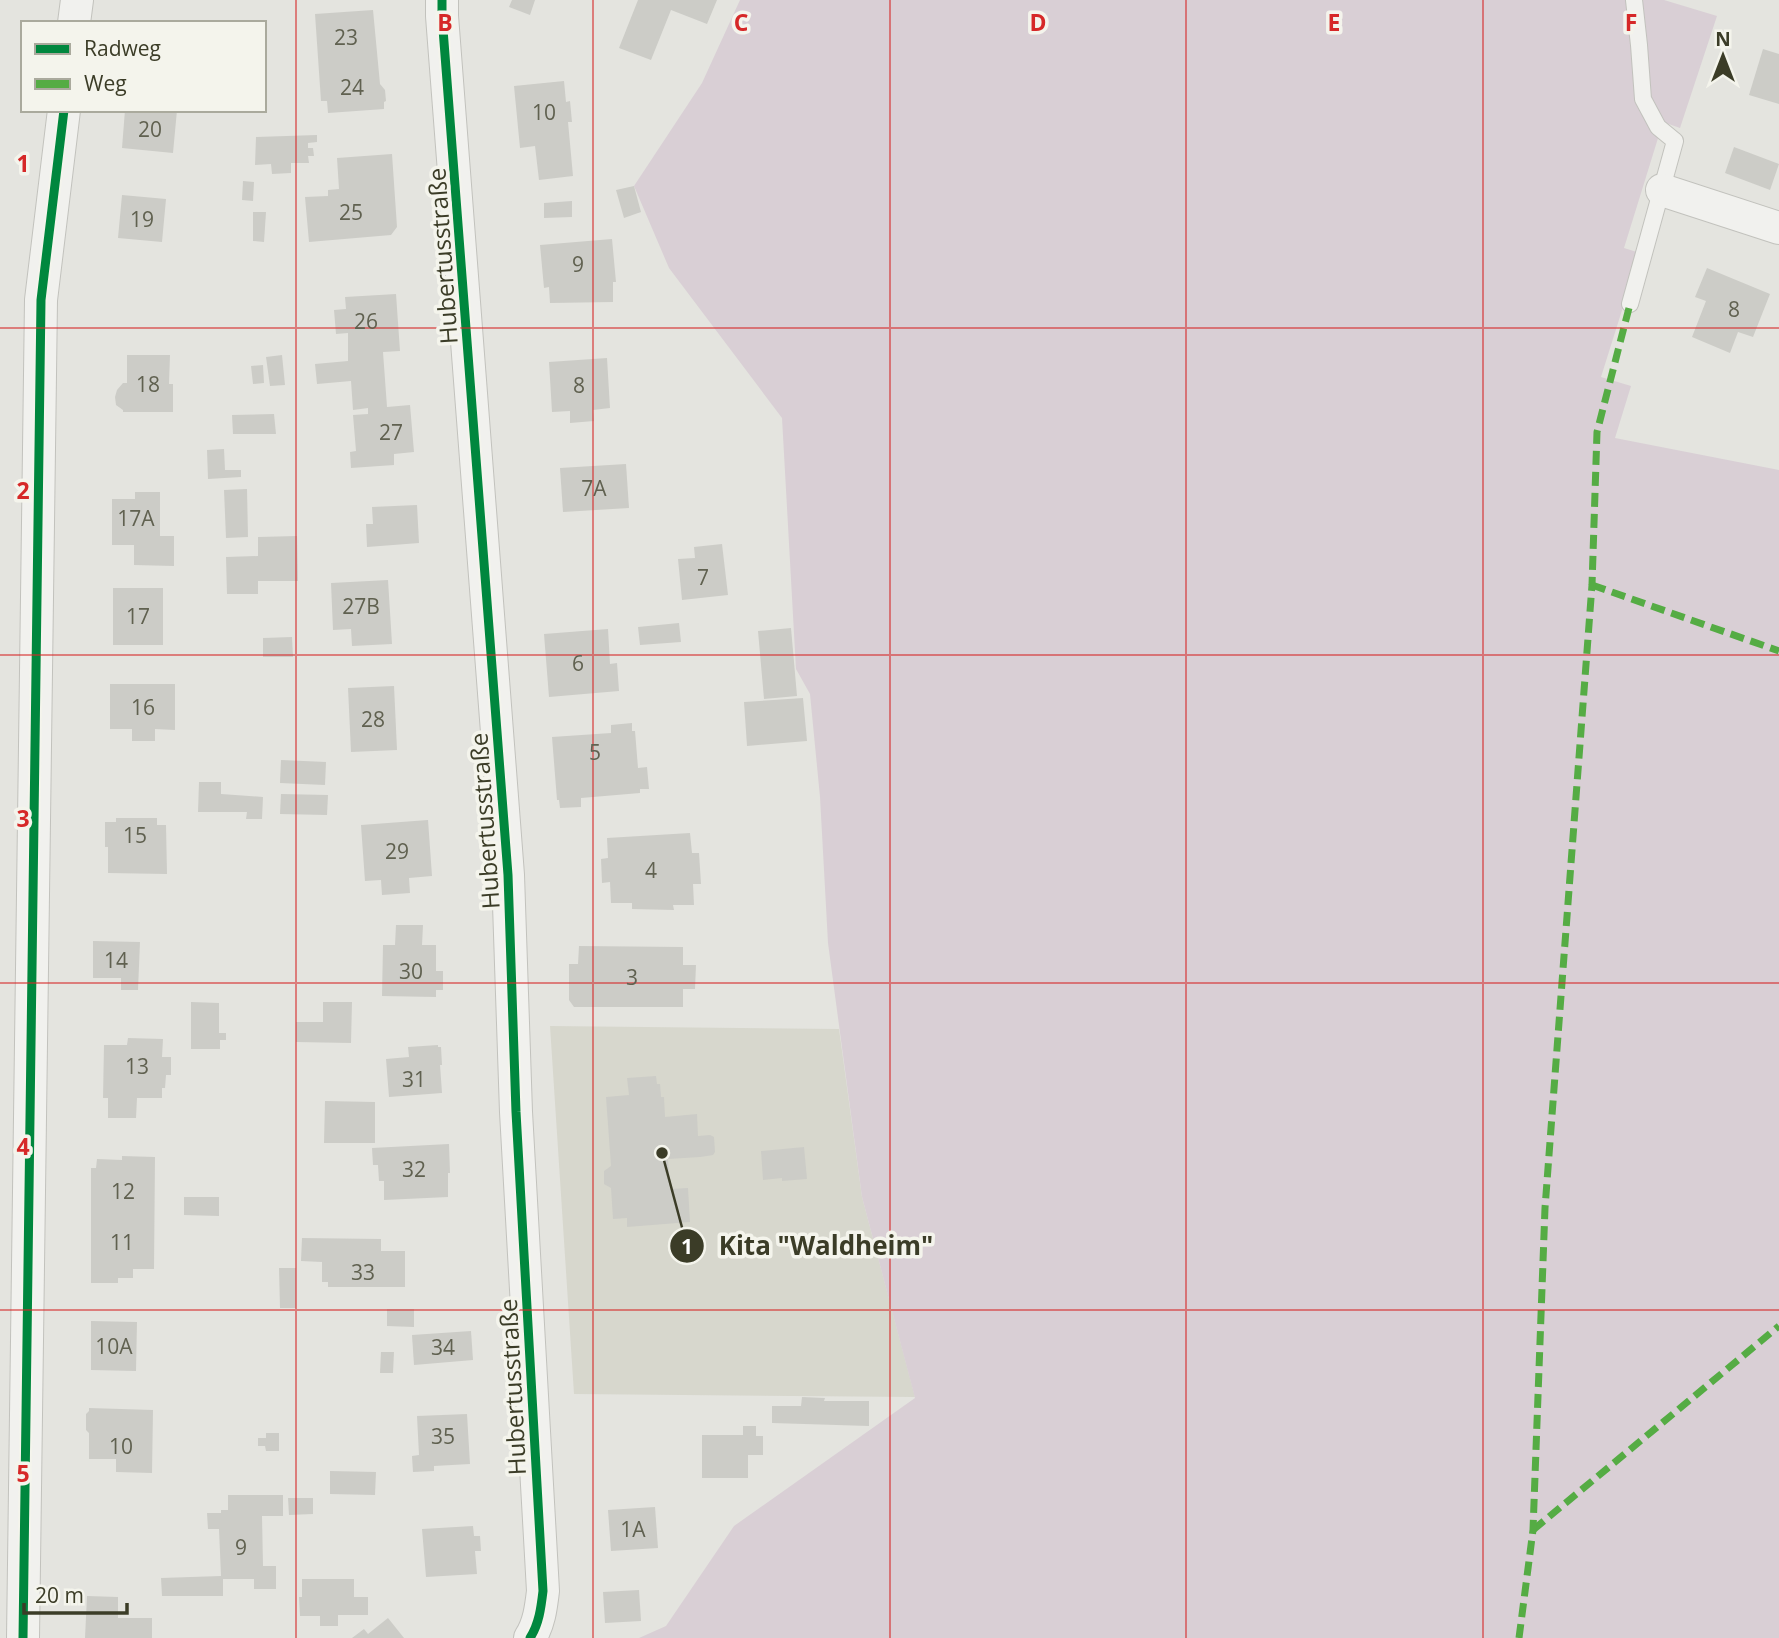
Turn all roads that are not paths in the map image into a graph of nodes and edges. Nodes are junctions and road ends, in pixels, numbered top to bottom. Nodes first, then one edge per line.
1 (77, 0) edge
2 (443, 0) edge
3 (1634, 0) edge
4 (74, 21) edge
5 (64, 112) edge
6 (1662, 190) junction
7 (1779, 228) edge
8 (1630, 304) dead end
9 (23, 1638) edge
10 (530, 1638) edge

1 - 4 street
2 - 10 street, Hubertusstraße
3 - 6 lane
5 - 9 street
6 - 7 street
6 - 8 lane

